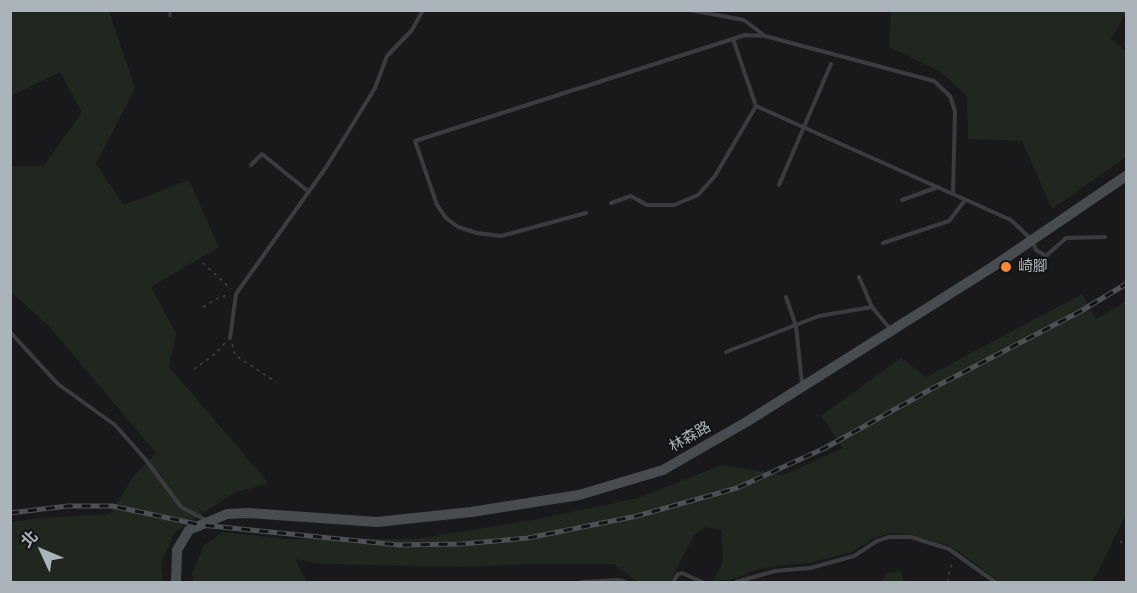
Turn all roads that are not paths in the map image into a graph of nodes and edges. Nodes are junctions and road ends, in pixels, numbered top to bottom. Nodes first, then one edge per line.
1 (423, 10) edge
2 (690, 10) edge
3 (765, 36) junction
4 (733, 39) junction
5 (831, 64) dead end
6 (756, 106) junction
7 (805, 128) junction
8 (251, 165) dead end
9 (1126, 176) edge
10 (779, 185) dead end
11 (938, 187) junction
12 (309, 192) junction
13 (953, 194) junction
14 (902, 200) dead end
15 (965, 200) junction
16 (610, 203) dead end
17 (586, 213) dead end
18 (1105, 237) dead end
19 (1032, 240) junction
20 (883, 243) dead end
21 (859, 278) dead end
22 (786, 297) dead end
23 (872, 307) junction
24 (796, 326) junction
25 (892, 331) junction
26 (10, 332) edge
27 (230, 338) road end
28 (726, 352) dead end
29 (802, 387) junction
30 (205, 523) junction
31 (176, 582) edge
32 (582, 582) edge
33 (626, 582) edge
34 (673, 582) edge
35 (702, 582) edge
36 (736, 582) edge
37 (995, 582) edge

1 - 12 lane
2 - 3 lane
3 - 4 lane
3 - 13 lane
4 - 6 lane
4 - 17 lane
5 - 7 lane
6 - 7 lane
6 - 16 lane
7 - 10 lane
7 - 11 lane
8 - 12 lane
9 - 19 main road, 林森路
11 - 13 lane
11 - 14 lane
12 - 27 lane
13 - 15 lane
15 - 19 lane
15 - 20 lane
18 - 19 lane
19 - 25 main road, 林森路
21 - 23 lane
22 - 24 lane
23 - 24 lane
23 - 25 lane
24 - 28 lane
24 - 29 lane
25 - 29 main road, 林森路
26 - 30 lane
29 - 30 main road, 林森路
30 - 31 main road
32 - 33 lane
34 - 35 lane
36 - 37 lane

